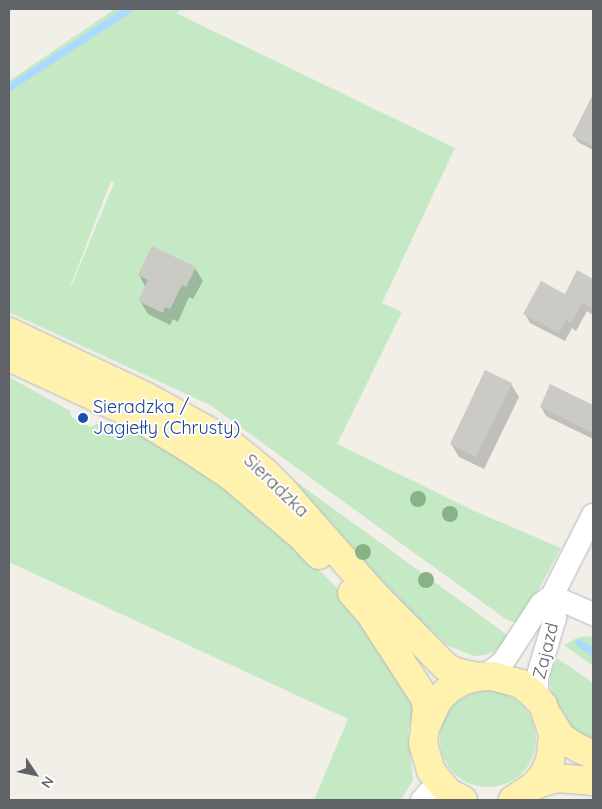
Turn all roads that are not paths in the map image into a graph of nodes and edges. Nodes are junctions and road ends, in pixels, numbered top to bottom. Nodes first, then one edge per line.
1 (9, 332) edge
2 (9, 357) edge
3 (593, 515) edge
4 (552, 596) junction
5 (593, 614) edge
6 (481, 677) junction
7 (544, 709) junction
8 (425, 728) junction
9 (593, 754) edge
10 (593, 781) edge
11 (430, 791) edge
12 (525, 794) edge
13 (462, 800) edge

1 - 6 main road, Sieradzka
2 - 8 main road, Sieradzka
3 - 4 street, Zajazd
4 - 5 street
4 - 6 street, Zajazd
4 - 7 street, Zajazd
6 - 7 main road, Sieradzka
6 - 8 main road
7 - 9 main road, Sieradzka
7 - 12 main road
8 - 11 main road, Sieradzka
10 - 12 main road
11 - 13 main road

